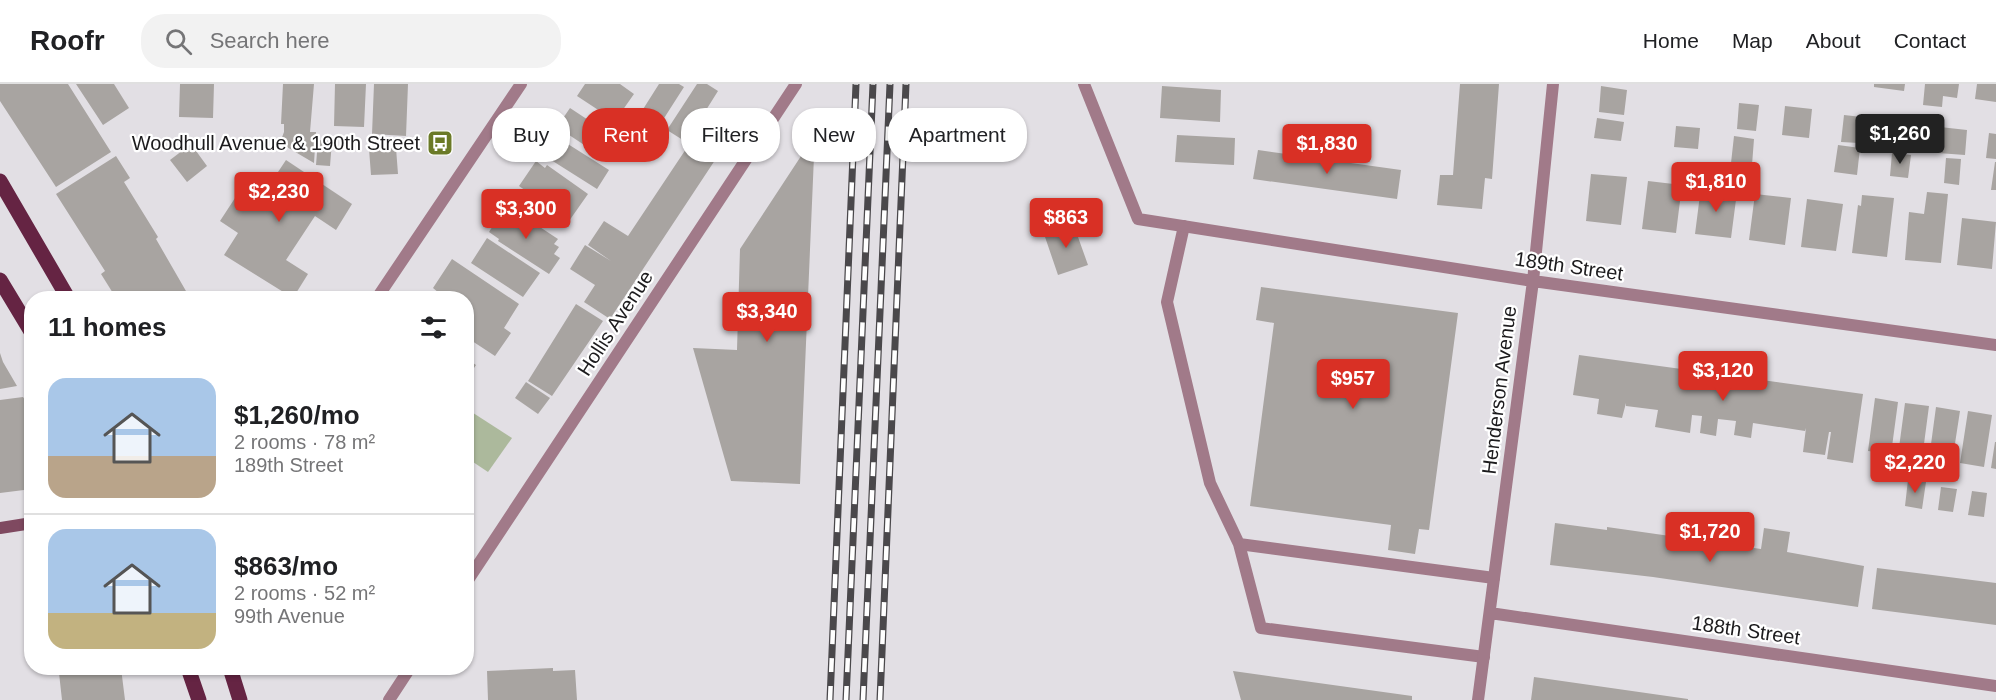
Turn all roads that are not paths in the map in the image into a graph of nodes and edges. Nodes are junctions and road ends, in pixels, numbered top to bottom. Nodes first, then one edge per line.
1 (521, 84) edge
2 (796, 84) edge
3 (1084, 84) edge
4 (1553, 84) edge
5 (2, 188) edge
6 (1184, 226) junction
7 (0, 280) edge
8 (1533, 281) junction
9 (64, 291) edge
10 (382, 291) edge
11 (24, 320) edge
12 (1996, 345) edge
13 (24, 524) edge
14 (0, 528) edge
15 (1239, 544) junction
16 (474, 571) edge
17 (1494, 579) junction
18 (1490, 613) junction
19 (1484, 657) junction
20 (190, 675) edge
21 (232, 675) edge
22 (406, 675) edge
23 (1996, 686) edge
24 (199, 700) edge
25 (240, 700) edge
26 (389, 700) edge
27 (1478, 700) edge

1 - 10 street
2 - 16 street, Hollis Avenue
3 - 6 street, 189th Street
4 - 8 street, Henderson Avenue
5 - 9 main road
6 - 8 street, 189th Street
6 - 15 street
7 - 11 main road
8 - 12 street, 189th Street
8 - 17 street, Henderson Avenue
13 - 14 street
15 - 17 street
15 - 19 street
17 - 18 street, Henderson Avenue
18 - 19 street, Henderson Avenue
18 - 23 street, 188th Street
19 - 27 street, Henderson Avenue
20 - 24 main road
21 - 25 main road
22 - 26 street

